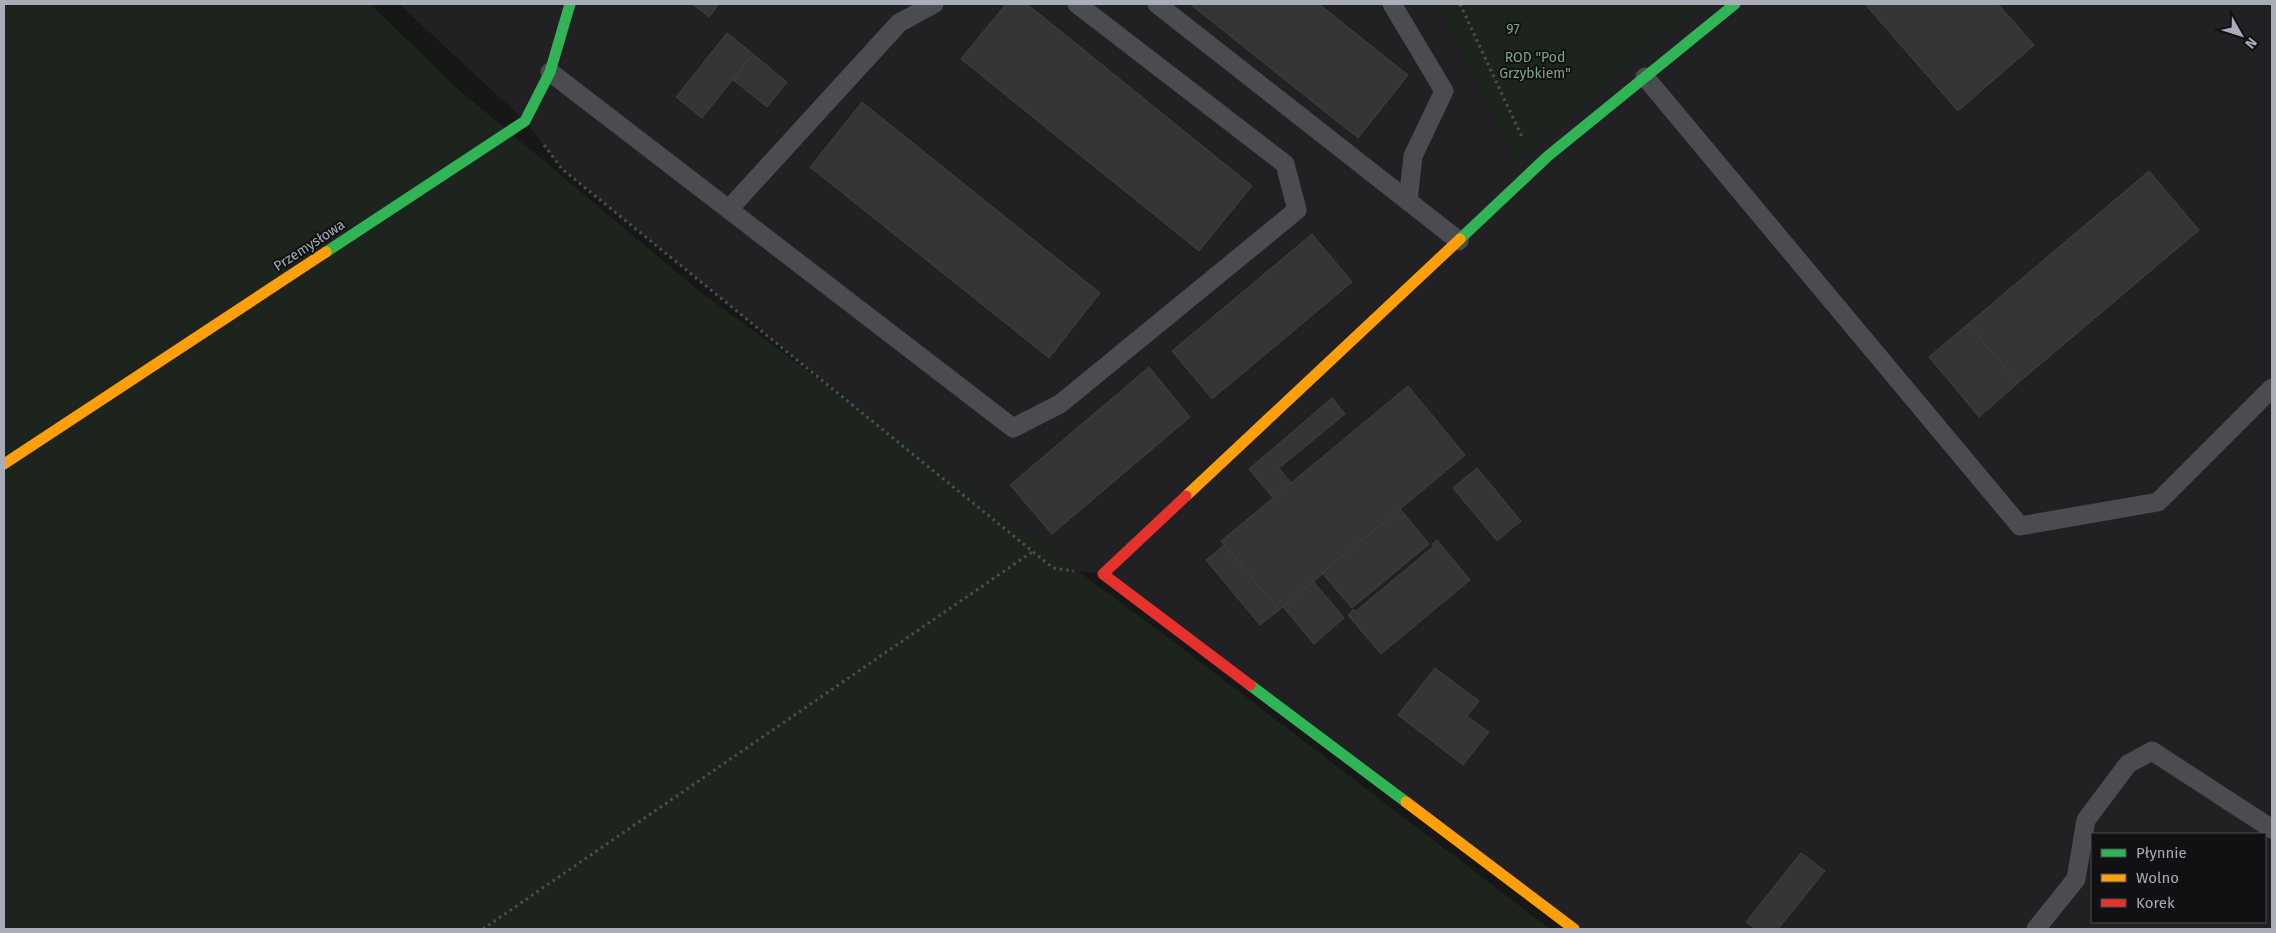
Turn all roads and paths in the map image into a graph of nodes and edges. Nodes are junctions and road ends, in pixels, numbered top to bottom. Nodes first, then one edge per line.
1 (570, 4) edge
2 (934, 4) edge
3 (1077, 4) edge
4 (1157, 4) edge
5 (1392, 4) edge
6 (1460, 4) edge
7 (1734, 4) edge
8 (550, 72) junction
9 (1645, 77) junction
10 (525, 121) junction
11 (1524, 141) dead end
12 (1408, 201) junction
13 (729, 209) junction
14 (1459, 241) junction
15 (2272, 388) edge
16 (4, 464) edge
17 (1032, 552) junction
18 (1103, 574) junction
19 (2272, 829) edge
20 (483, 929) edge
21 (1574, 929) edge
22 (2036, 929) edge

1 - 8 street, Przemysłowa
2 - 13 lane
3 - 13 lane
4 - 12 lane
5 - 12 lane
6 - 11 path
7 - 9 street
8 - 10 street, Przemysłowa
8 - 13 lane
9 - 14 street
9 - 15 lane
10 - 16 street, Przemysłowa
10 - 17 path
12 - 14 lane
14 - 18 street
17 - 18 path
17 - 20 path
18 - 21 street
19 - 22 lane

